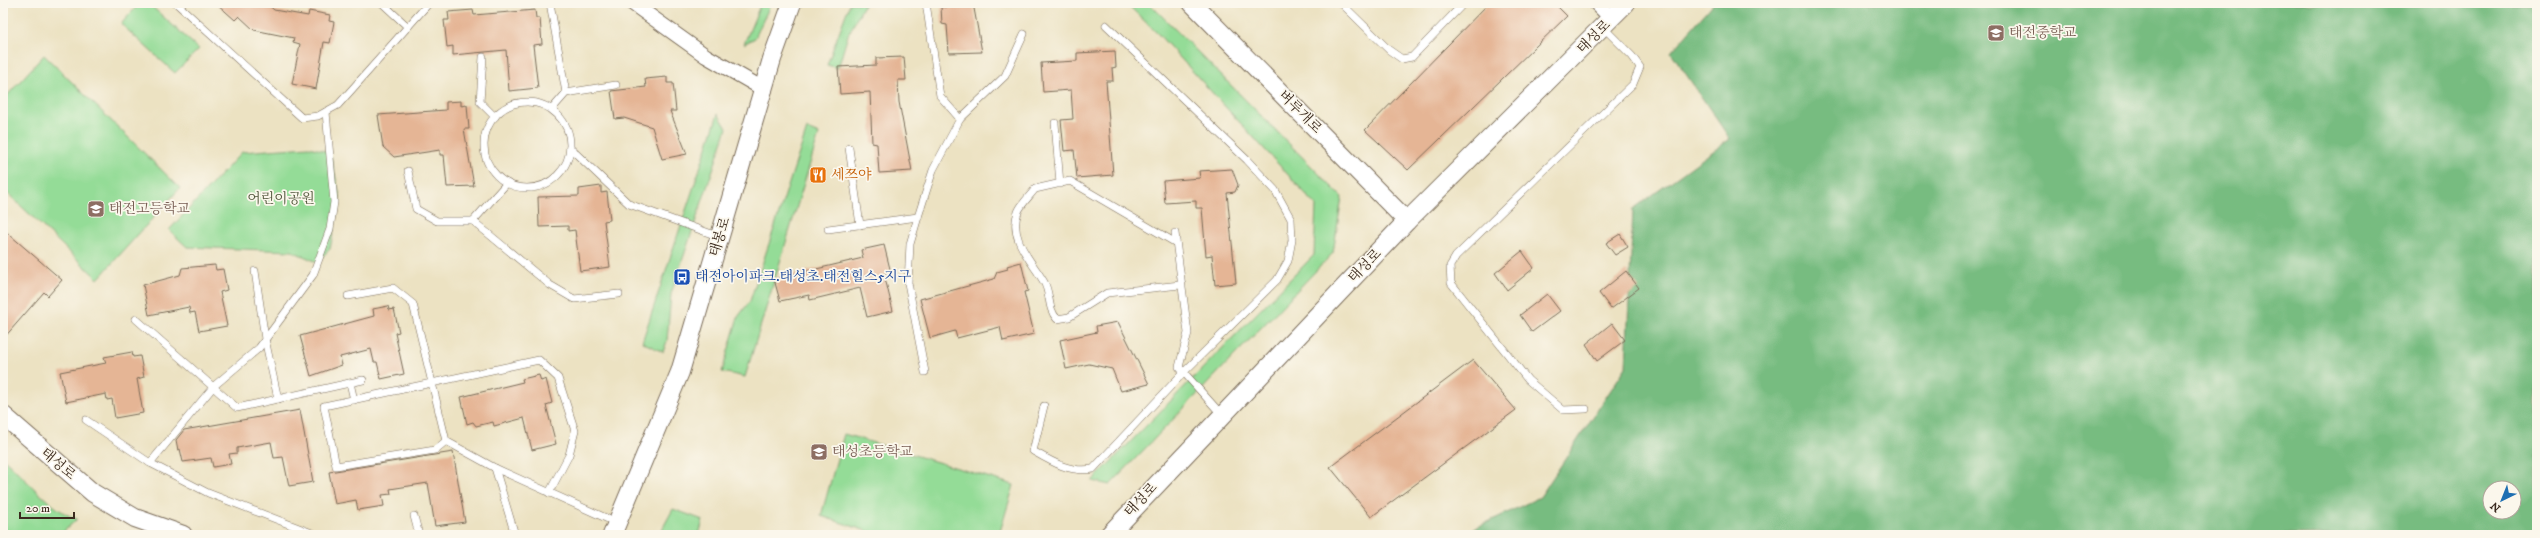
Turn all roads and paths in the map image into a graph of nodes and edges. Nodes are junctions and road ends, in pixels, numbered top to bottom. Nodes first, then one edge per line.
1 (176, 3) edge
2 (382, 3) edge
3 (430, 3) edge
4 (550, 3) edge
5 (632, 3) edge
6 (792, 3) edge
7 (926, 3) edge
8 (1192, 3) edge
9 (1341, 3) edge
10 (1464, 3) edge
11 (1596, 3) edge
12 (1626, 3) edge
13 (1608, 23) junction
14 (1106, 24) dead end
15 (408, 27) junction
16 (1024, 34) dead end
17 (482, 57) dead end
18 (616, 85) dead end
19 (765, 90) junction
20 (566, 93) junction
21 (552, 109) junction
22 (326, 112) junction
23 (495, 117) junction
24 (960, 119) junction
25 (1055, 123) dead end
26 (570, 148) junction
27 (849, 148) dead end
28 (408, 170) dead end
29 (507, 182) junction
30 (1060, 184) junction
31 (918, 217) junction
32 (473, 221) junction
33 (1407, 221) junction
34 (860, 225) junction
35 (828, 230) dead end
36 (1175, 233) dead end
37 (721, 237) junction
38 (1176, 242) junction
39 (255, 271) dead end
40 (1180, 285) junction
41 (620, 294) dead end
42 (348, 296) dead end
43 (136, 319) dead end
44 (265, 339) junction
45 (924, 372) dead end
46 (1183, 373) junction
47 (363, 380) dead end
48 (350, 383) junction
49 (431, 383) junction
50 (214, 386) junction
51 (278, 399) junction
52 (354, 400) junction
53 (1044, 406) dead end
54 (1586, 408) dead end
55 (3, 414) edge
56 (1222, 415) junction
57 (86, 420) dead end
58 (446, 441) junction
59 (150, 463) junction
60 (494, 468) junction
61 (550, 493) junction
62 (414, 516) dead end
63 (614, 529) edge
64 (183, 535) edge
65 (317, 535) edge
66 (419, 535) edge
67 (515, 535) edge
68 (1109, 535) edge

1 - 22 lane
2 - 15 lane
3 - 15 lane
4 - 20 lane
5 - 19 street
6 - 19 street, 태봉로
7 - 24 lane
8 - 33 street, 벼루개로
9 - 10 lane
11 - 13 street
12 - 13 street, 태성로
13 - 33 street, 태성로
13 - 54 lane
14 - 46 lane
15 - 22 lane
16 - 24 lane
17 - 23 lane
18 - 20 lane
19 - 37 street, 태봉로
20 - 21 lane
21 - 23 lane
21 - 26 lane
22 - 44 lane
23 - 29 lane
24 - 31 lane
25 - 30 lane
26 - 29 lane
26 - 37 lane
27 - 34 lane
28 - 32 lane
29 - 32 lane
30 - 38 lane
30 - 40 lane
31 - 34 lane
31 - 45 lane
32 - 41 lane
33 - 56 street, 태성로
34 - 35 lane
36 - 38 lane
37 - 63 street, 태봉로
38 - 40 lane
39 - 44 lane
40 - 46 lane
42 - 49 lane
43 - 50 lane
44 - 50 lane
44 - 51 lane
46 - 53 lane
46 - 56 lane
47 - 48 lane
48 - 51 lane
48 - 52 lane
49 - 52 lane
49 - 58 lane
49 - 61 lane
50 - 51 lane
50 - 59 lane
52 - 58 lane
55 - 64 street, 태성로
56 - 68 street, 태성로
57 - 59 lane
58 - 60 lane
59 - 65 lane
60 - 61 lane
60 - 67 lane
61 - 63 lane
62 - 66 lane

